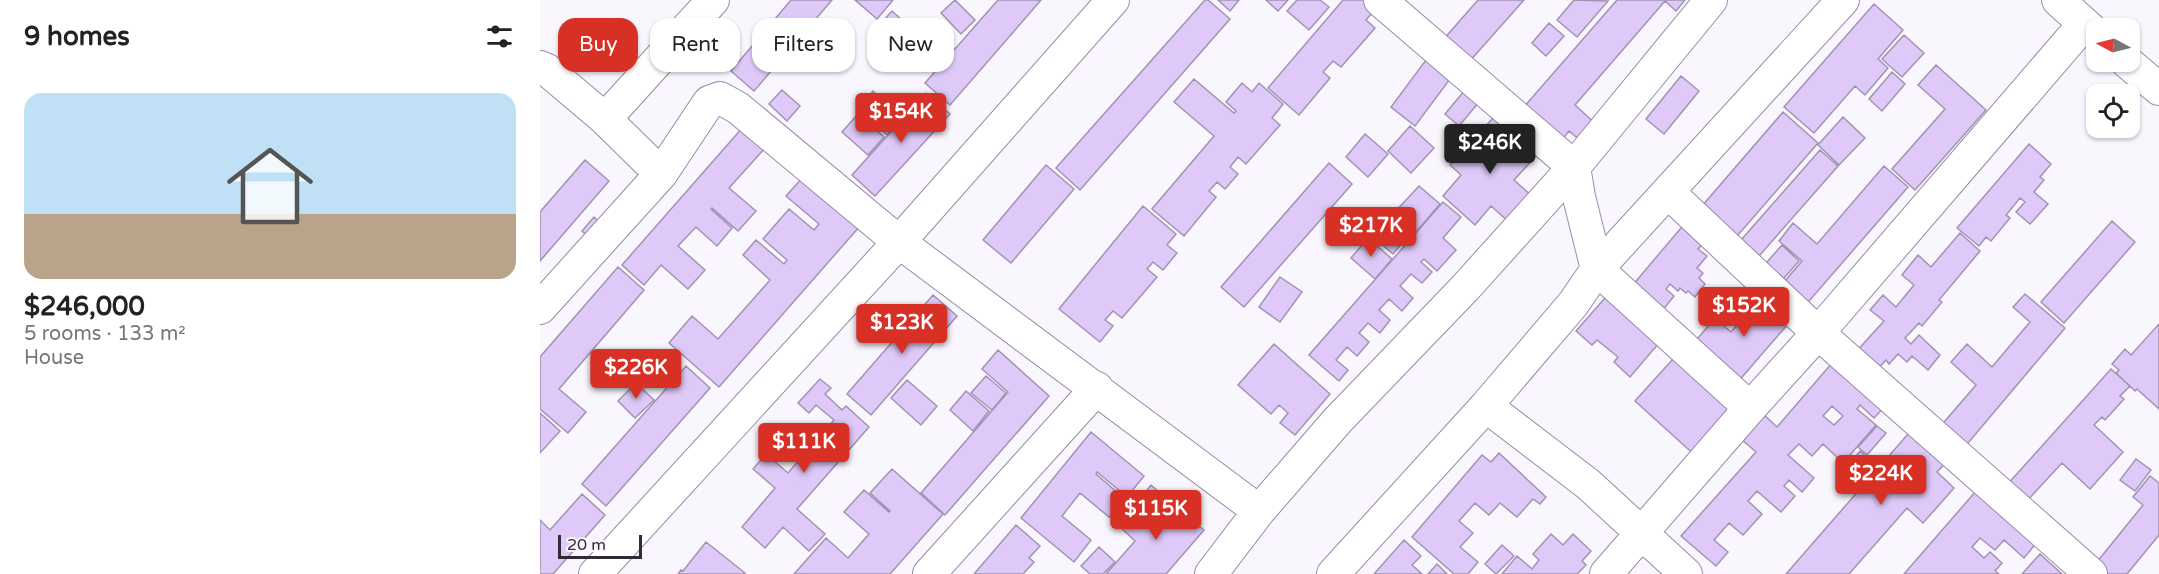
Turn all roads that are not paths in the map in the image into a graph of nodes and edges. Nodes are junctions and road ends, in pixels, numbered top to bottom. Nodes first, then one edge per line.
1 (713, 0) edge
2 (1113, 0) edge
3 (1380, 0) edge
4 (1711, 0) edge
5 (1843, 0) edge
6 (2058, 0) edge
7 (2086, 25) edge
8 (2086, 35) edge
9 (540, 67) edge
10 (2139, 72) edge
11 (2159, 89) edge
12 (605, 119) junction
13 (1574, 167) junction
14 (661, 174) junction
15 (1668, 192) junction
16 (899, 242) junction
17 (1597, 269) junction
18 (540, 308) edge
19 (1818, 333) junction
20 (1096, 388) junction
21 (1486, 406) junction
22 (1750, 408) junction
23 (1258, 511) junction
24 (1641, 533) junction
25 (595, 574) edge
26 (929, 574) edge
27 (1211, 574) edge
28 (1333, 574) edge
29 (1606, 574) edge
30 (1686, 574) edge
31 (2091, 574) edge

1 - 12 street
2 - 16 street
3 - 13 street
4 - 13 street
5 - 15 street
6 - 7 street
8 - 19 street
9 - 12 street
10 - 11 street
12 - 14 street
13 - 17 street
13 - 23 street
14 - 16 street
14 - 18 street
15 - 17 street
15 - 19 street
16 - 20 street
16 - 25 street
17 - 21 street
17 - 22 street
19 - 22 street
19 - 31 street
20 - 23 street
20 - 26 street
21 - 24 street
21 - 28 street
22 - 24 street
23 - 27 street
24 - 29 street
24 - 30 street

